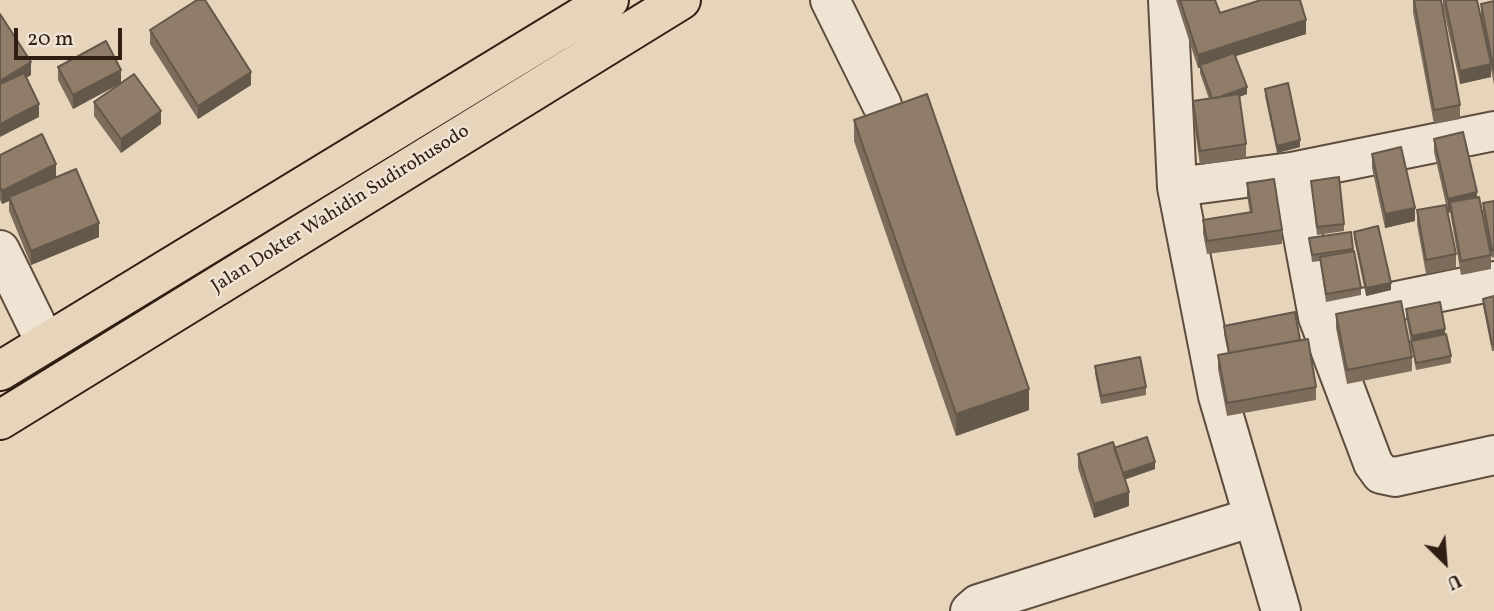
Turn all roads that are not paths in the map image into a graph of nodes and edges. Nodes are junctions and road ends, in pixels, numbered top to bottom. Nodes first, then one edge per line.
1 (609, 0) edge
2 (681, 0) edge
3 (830, 0) edge
4 (1168, 0) edge
5 (882, 104) dead end
6 (1494, 131) edge
7 (1291, 172) junction
8 (1177, 187) junction
9 (0, 250) edge
10 (1494, 281) edge
11 (1318, 317) junction
12 (45, 342) junction
13 (0, 370) edge
14 (0, 420) edge
15 (1494, 454) edge
16 (1253, 517) junction
17 (970, 611) edge
18 (1281, 611) edge

1 - 12 highway, Jalan Dokter Wahidin Sudirohusodo
2 - 14 highway, Jalan Dokter Wahidin Sudirohusodo
3 - 5 street
4 - 8 street
6 - 7 street
7 - 8 street
7 - 11 street
8 - 16 street
9 - 12 street
10 - 11 street
11 - 15 street
12 - 13 highway, Jalan Dokter Wahidin Sudirohusodo
16 - 17 street
16 - 18 street

